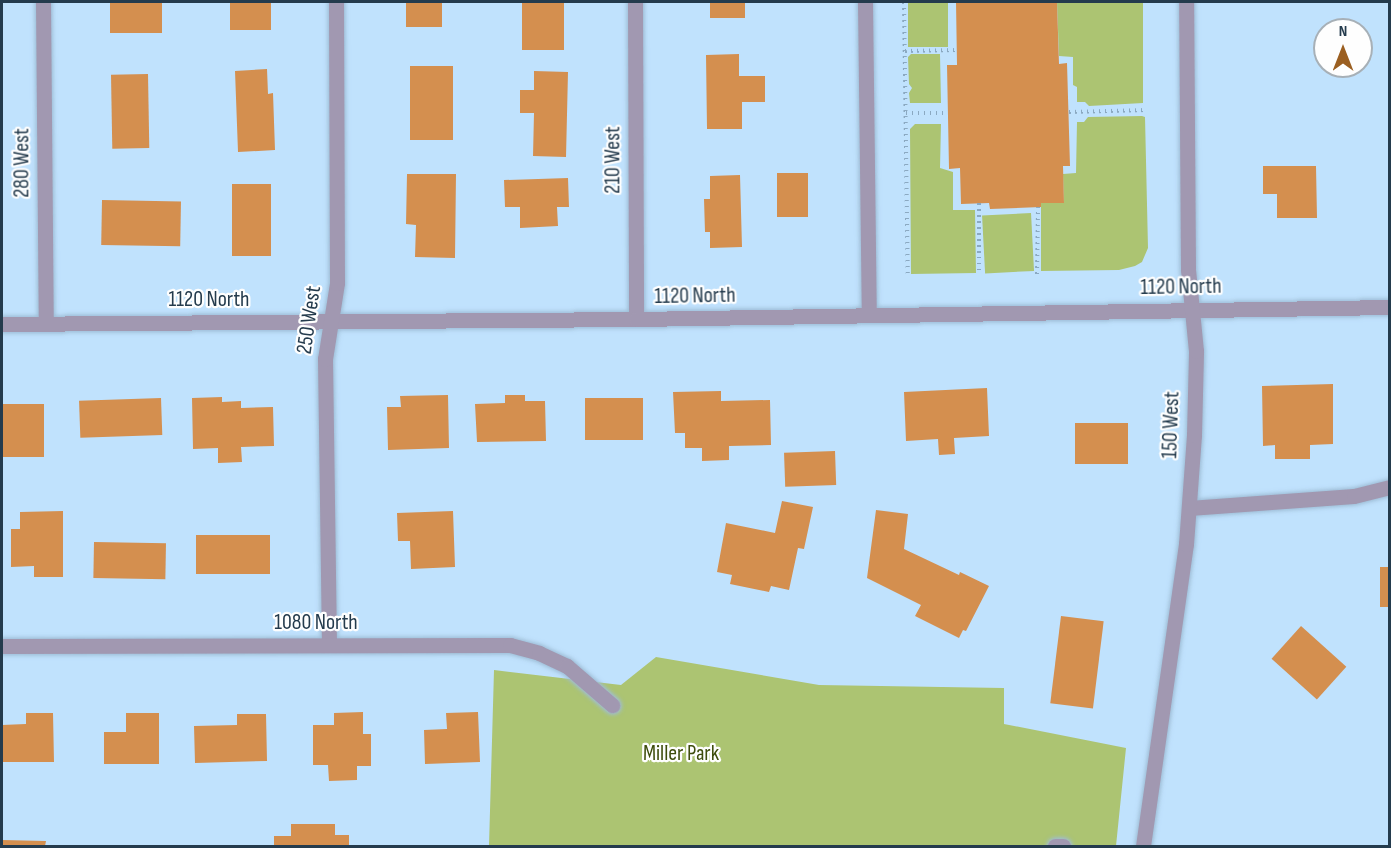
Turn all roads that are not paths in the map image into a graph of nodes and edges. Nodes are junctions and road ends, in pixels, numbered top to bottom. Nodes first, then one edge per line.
1 (43, 2) edge
2 (336, 2) edge
3 (635, 2) edge
4 (865, 2) edge
5 (1186, 2) edge
6 (1389, 307) edge
7 (1191, 309) junction
8 (869, 315) junction
9 (636, 319) junction
10 (331, 321) junction
11 (46, 323) junction
12 (2, 324) edge
13 (1389, 487) edge
14 (1190, 508) junction
15 (329, 645) junction
16 (2, 646) edge
17 (612, 705) dead end
18 (1055, 846) edge
19 (1063, 846) edge
20 (1143, 846) edge

1 - 11 street, 280 West
2 - 10 street, 250 West
3 - 9 street, 210 West
4 - 8 street
5 - 7 street, 150 West
6 - 7 street, 1120 North
7 - 8 street, 1120 North
7 - 14 street, 150 West
8 - 9 street, 1120 North
9 - 10 street, 1120 North
10 - 11 street, 1120 North
10 - 15 street, 250 West
11 - 12 street, 1120 North
13 - 14 street
14 - 20 street, 150 West
15 - 16 street, 1080 North
15 - 17 street, 1080 North
18 - 19 street

